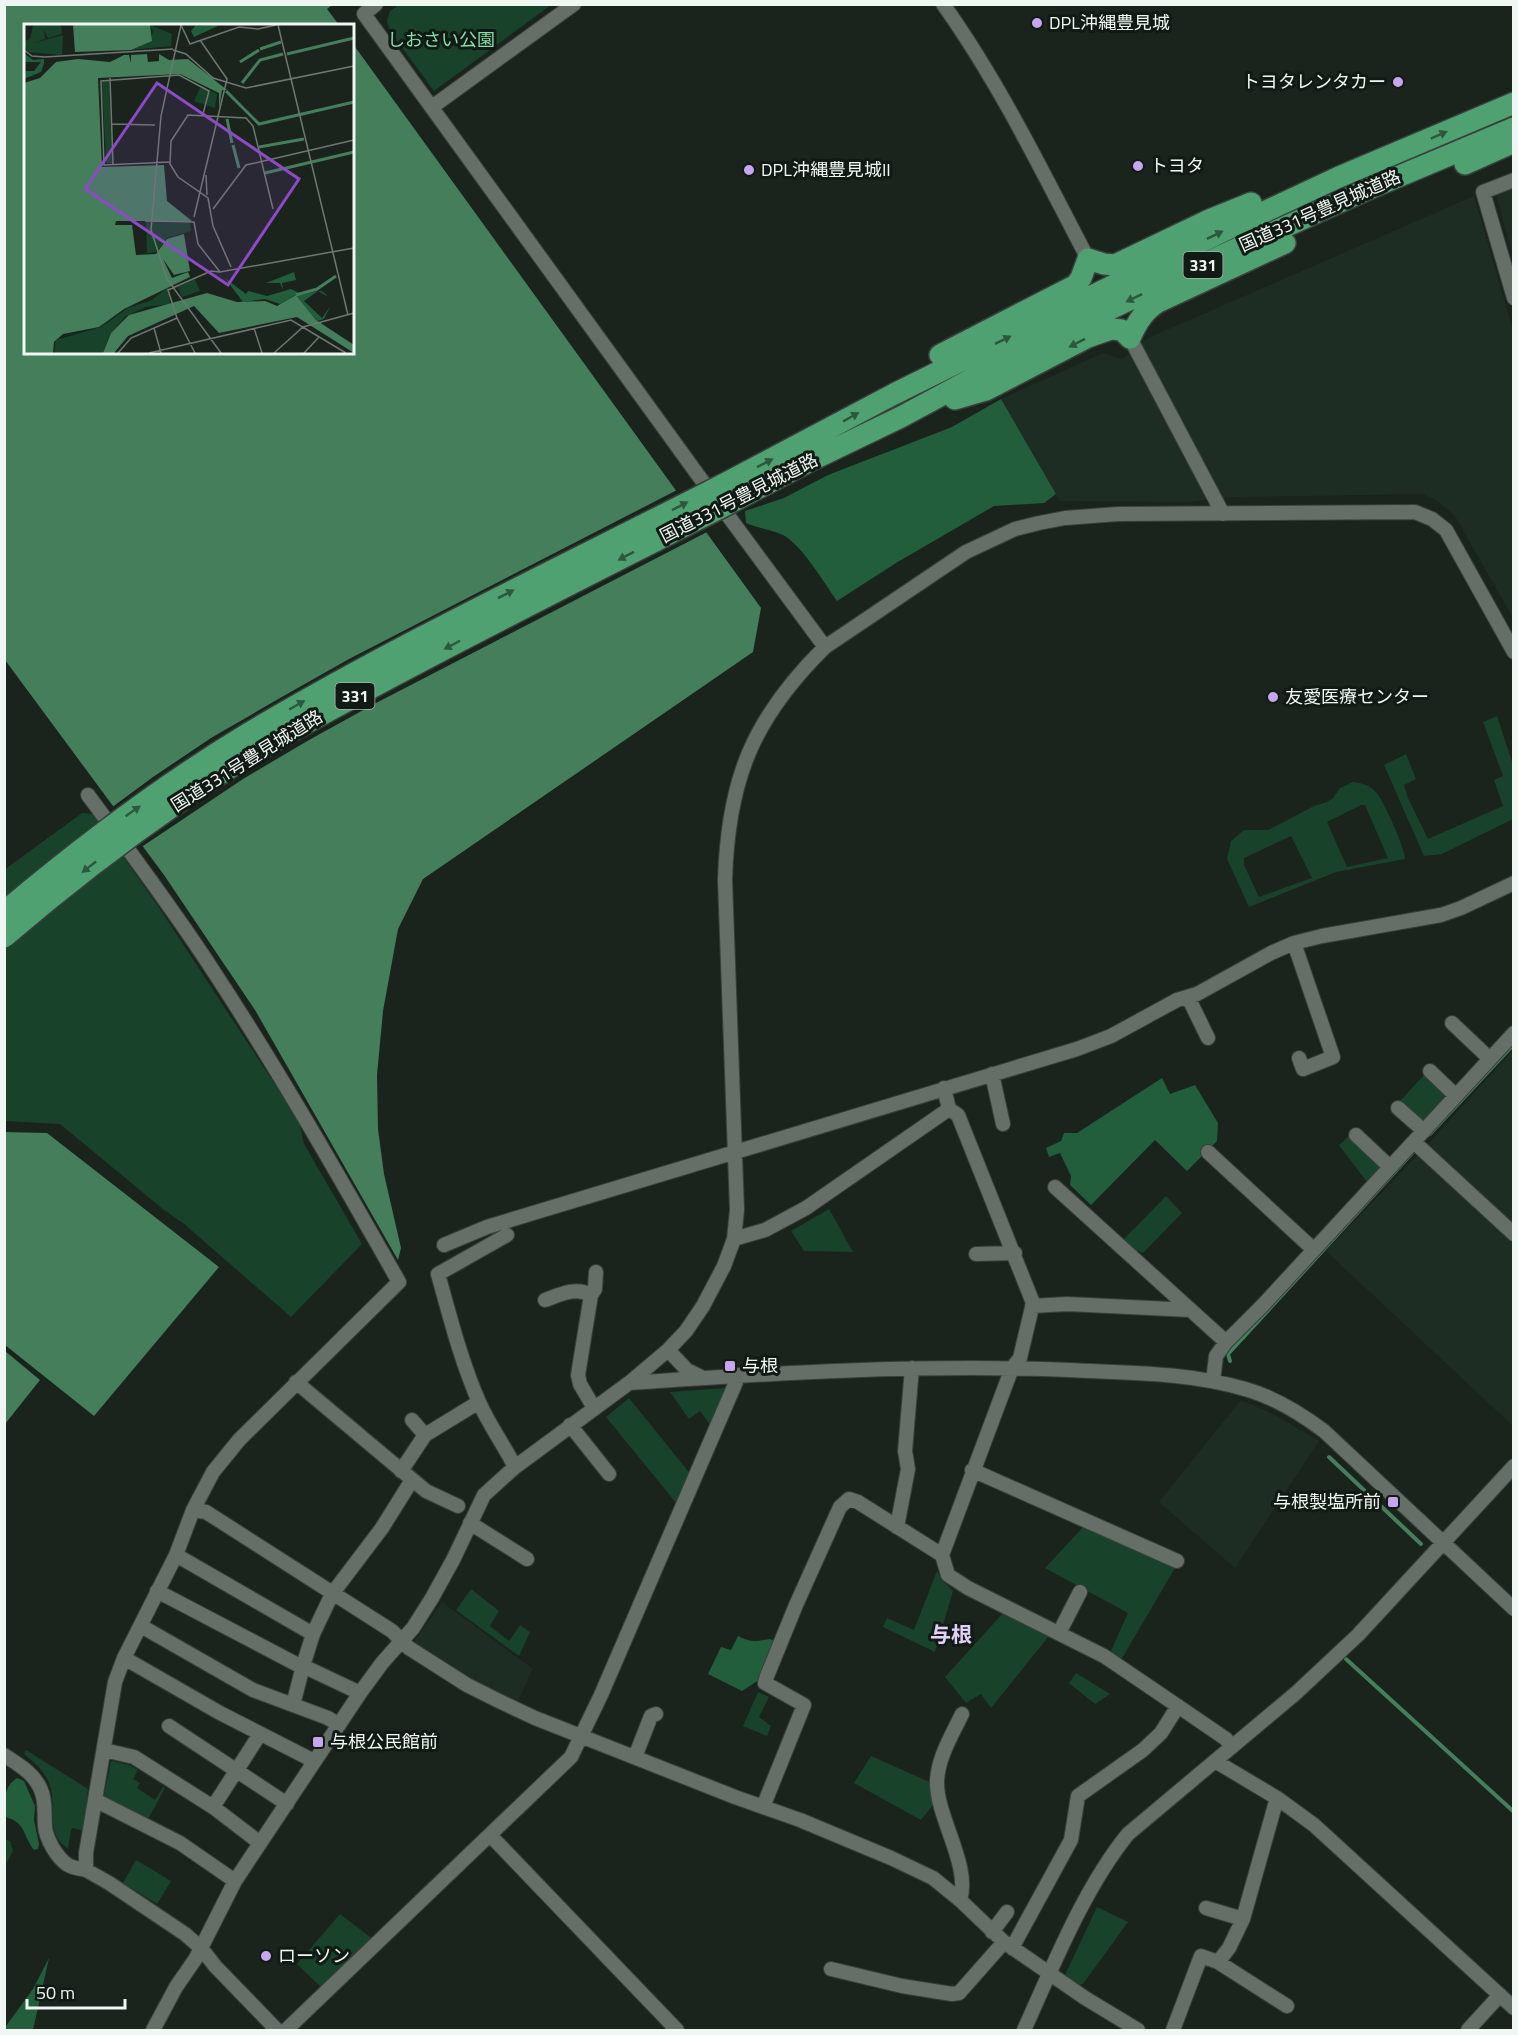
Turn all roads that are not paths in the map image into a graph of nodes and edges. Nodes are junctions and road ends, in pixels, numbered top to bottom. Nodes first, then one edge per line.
1 (376, 4) edge
2 (574, 4) edge
3 (943, 4) edge
4 (1514, 103) edge
5 (432, 107) junction
6 (1514, 128) edge
7 (1514, 142) edge
8 (1339, 177) junction
9 (1514, 180) edge
10 (1088, 259) junction
11 (1514, 298) edge
12 (1130, 338) junction
13 (894, 394) junction
14 (901, 417) junction
15 (728, 493) junction
16 (1223, 514) junction
17 (825, 647) junction
18 (1514, 652) edge
19 (87, 795) dead end
20 (1514, 883) edge
21 (4, 912) edge
22 (4, 938) edge
23 (1294, 943) junction
24 (1188, 997) junction
25 (1452, 1023) dead end
26 (1514, 1033) edge
27 (1208, 1038) dead end
28 (1299, 1058) dead end
29 (1490, 1059) junction
30 (1430, 1071) dead end
31 (992, 1074) junction
32 (944, 1088) junction
33 (1456, 1096) junction
34 (1398, 1108) dead end
35 (949, 1110) junction
36 (1003, 1124) dead end
37 (1424, 1131) junction
38 (1356, 1135) dead end
39 (1414, 1142) junction
40 (735, 1152) junction
41 (1208, 1152) dead end
42 (1390, 1167) junction
43 (1055, 1187) dead end
44 (1514, 1234) edge
45 (507, 1236) dead end
46 (734, 1239) junction
47 (444, 1245) dead end
48 (1313, 1249) junction
49 (976, 1254) dead end
50 (1015, 1254) junction
51 (596, 1272) dead end
52 (591, 1295) junction
53 (545, 1300) dead end
54 (1032, 1306) junction
55 (1191, 1310) junction
56 (1226, 1342) junction
57 (668, 1350) junction
58 (912, 1368) junction
59 (1012, 1368) junction
60 (739, 1375) junction
61 (703, 1378) junction
62 (1213, 1381) junction
63 (296, 1382) junction
64 (629, 1383) junction
65 (479, 1402) junction
66 (594, 1408) junction
67 (412, 1420) dead end
68 (570, 1425) junction
69 (425, 1435) junction
70 (1514, 1466) edge
71 (515, 1467) junction
72 (972, 1470) junction
73 (401, 1471) junction
74 (609, 1474) dead end
75 (412, 1480) junction
76 (458, 1506) dead end
77 (194, 1510) junction
78 (470, 1523) junction
79 (897, 1527) junction
80 (1443, 1543) junction
81 (176, 1555) junction
82 (942, 1555) junction
83 (527, 1559) dead end
84 (1177, 1561) dead end
85 (158, 1592) junction
86 (1080, 1592) dead end
87 (332, 1594) junction
88 (1514, 1609) edge
89 (141, 1626) junction
90 (1059, 1633) junction
91 (313, 1634) junction
92 (401, 1642) junction
93 (124, 1658) junction
94 (303, 1666) junction
95 (360, 1693) junction
96 (293, 1705) junction
97 (1178, 1706) junction
98 (656, 1714) dead end
99 (962, 1714) dead end
100 (339, 1725) junction
101 (169, 1726) dead end
102 (260, 1734) junction
103 (581, 1735) junction
104 (1232, 1747) junction
105 (104, 1750) junction
106 (4, 1755) edge
107 (635, 1757) junction
108 (314, 1761) junction
109 (1215, 1761) junction
110 (237, 1770) junction
111 (1277, 1798) junction
112 (95, 1800) junction
113 (287, 1804) junction
114 (213, 1807) junction
115 (763, 1807) junction
116 (490, 1835) junction
117 (260, 1843) junction
118 (86, 1870) junction
119 (235, 1881) junction
120 (960, 1900) junction
121 (1206, 1908) dead end
122 (1007, 1912) dead end
123 (1243, 1919) junction
124 (992, 1932) junction
125 (1008, 1945) junction
126 (201, 1948) junction
127 (1218, 1962) junction
128 (831, 1969) dead end
129 (1050, 1972) junction
130 (1500, 1995) junction
131 (1287, 2006) dead end
132 (1514, 2007) edge
133 (153, 2031) edge
134 (277, 2031) edge
135 (286, 2031) edge
136 (677, 2031) edge
137 (1024, 2031) edge
138 (1138, 2031) edge
139 (1173, 2031) edge
140 (1467, 2031) edge

1 - 5 street
2 - 5 street
3 - 10 street
8 -> 4 highway, 国道331号豊見城道路 / 331
5 - 17 street
6 -> 14 highway, 国道331号豊見城道路 / 331
7 - 12 highway
8 - 10 highway
13 -> 8 highway, 国道331号豊見城道路 / 331
9 - 11 street
10 - 13 highway
12 -> 14 highway
12 - 16 street
15 -> 13 highway, 国道331号豊見城道路 / 331
14 - 15 highway, 国道331号豊見城道路 / 331
21 -> 15 highway, 国道331号豊見城道路 / 331, bridge
15 -> 22 highway, 国道331号豊見城道路 / 331, bridge
16 - 17 street
16 - 18 street
17 - 40 street
19 - 63 street
20 - 23 street
23 - 24 street
23 - 28 street
24 - 27 street
24 - 31 street
25 - 29 street
26 - 29 street
29 - 33 street
30 - 33 street
31 - 32 street
31 - 36 street
32 - 35 street
32 - 40 street
33 - 37 street
34 - 37 street
35 - 46 street
35 - 50 street
37 - 39 street
38 - 42 street
39 - 42 street
39 - 44 street
40 - 46 street
40 - 47 street
41 - 48 street
42 - 48 street
43 - 55 street
45 - 65 street
46 - 57 street
48 - 56 street
49 - 50 street
50 - 54 street
51 - 52 street
52 - 53 street
52 - 66 street
54 - 55 street
54 - 59 street
55 - 56 street
56 - 62 street
57 - 61 street
57 - 64 street
58 - 59 street
58 - 60 street
58 - 79 street
59 - 62 street
59 - 72 street
60 - 61 street
60 - 103 street
61 - 64 street
62 - 80 street
63 - 73 street
63 - 77 street
64 - 66 street
65 - 69 street
65 - 71 street
66 - 68 street
67 - 69 street
68 - 71 street
68 - 74 street
69 - 73 street
70 - 80 street
71 - 78 street
72 - 82 street
72 - 84 street
73 - 75 street
75 - 76 street
75 - 87 street
77 - 81 street
77 - 87 street
78 - 83 street
78 - 92 street
79 - 82 street
79 - 115 street
80 - 88 street
80 - 104 street
81 - 85 street
81 - 91 street
82 - 90 street
85 - 89 street
85 - 94 street
86 - 90 street
87 - 91 street
87 - 92 street
89 - 93 street
89 - 96 street
90 - 97 street
91 - 94 street
92 - 95 street
92 - 103 street
93 - 102 street
93 - 105 street
94 - 95 street
94 - 96 street
95 - 100 street
96 - 100 street
97 - 104 street
97 - 125 street
98 - 107 street
99 - 120 street
100 - 108 street
101 - 110 street
102 - 108 street
102 - 110 street
103 - 107 street
103 - 116 street
104 - 109 street
105 - 112 street
105 - 114 street
106 - 118 street
107 - 115 street
108 - 113 street
109 - 111 street
109 - 129 street
110 - 113 street
110 - 114 street
111 - 123 street
111 - 130 street
112 - 118 street
112 - 119 street
113 - 117 street
114 - 117 street
115 - 120 street
116 - 135 street
116 - 136 street
117 - 119 street
118 - 126 street
119 - 126 street
120 - 124 street
121 - 123 street
122 - 124 street
123 - 127 street
124 - 125 street
125 - 128 street
125 - 129 street
126 - 133 street
126 - 134 street
127 - 131 street
127 - 139 street
129 - 137 street
129 - 138 street
130 - 132 street
130 - 140 street

